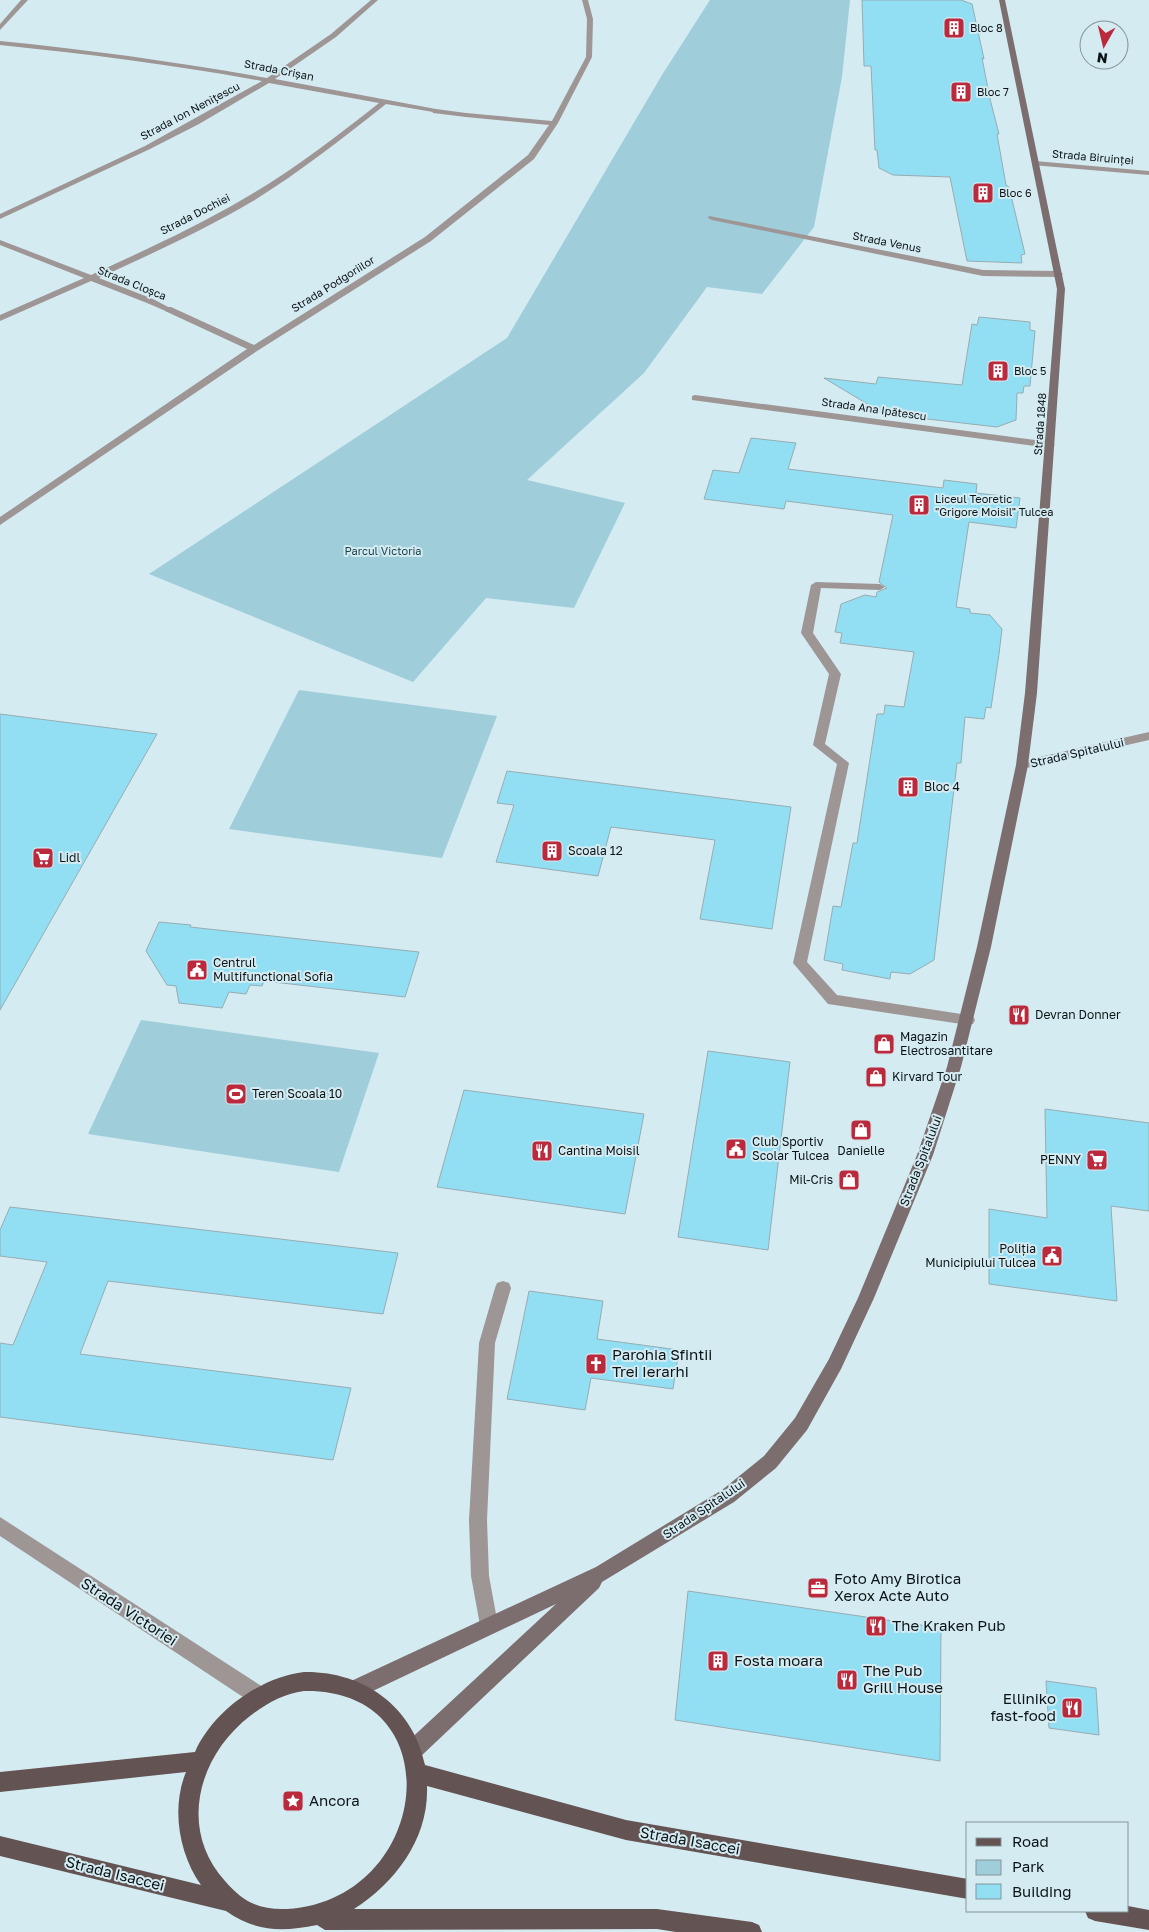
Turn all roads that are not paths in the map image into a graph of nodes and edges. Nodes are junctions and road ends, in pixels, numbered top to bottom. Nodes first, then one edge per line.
1 (26, 0) edge
2 (375, 0) edge
3 (585, 0) edge
4 (1002, 0) edge
5 (0, 28) edge
6 (0, 43) edge
7 (271, 80) junction
8 (384, 102) junction
9 (554, 123) junction
10 (1035, 163) junction
11 (1149, 173) edge
12 (0, 217) edge
13 (712, 218) dead end
14 (0, 242) edge
15 (1059, 274) junction
16 (90, 278) junction
17 (0, 318) edge
18 (254, 349) junction
19 (695, 398) dead end
20 (1050, 445) junction
21 (0, 522) edge
22 (880, 587) dead end
23 (1149, 736) edge
24 (1022, 766) junction
25 (968, 1020) junction
26 (503, 1288) dead end
27 (0, 1526) edge
28 (602, 1573) junction
29 (489, 1625) junction
30 (356, 1690) junction
31 (259, 1696) junction
32 (412, 1751) junction
33 (200, 1761) junction
34 (417, 1773) junction
35 (0, 1782) edge
36 (0, 1846) edge
37 (966, 1889) edge
38 (230, 1902) junction
39 (1101, 1912) edge
40 (1149, 1920) edge
41 (314, 1921) junction
42 (752, 1932) edge

1 - 5 street
2 - 7 street, Strada Ion Nenițescu
3 - 9 street, Strada Podgoriilor
4 - 10 main road, Strada 1848
6 - 7 street, Strada Crișan
7 - 8 street, Strada Crișan
7 - 12 street, Strada Ion Nenițescu
8 - 9 street, Strada Crișan
8 - 16 street, Strada Dochiei
9 - 18 street, Strada Podgoriilor
10 - 11 street, Strada Biruinței
10 - 15 main road, Strada 1848
13 - 15 street, Strada Venus
14 - 16 street, Strada Cloșca
15 - 20 main road, Strada 1848
16 - 17 street, Strada Dochiei
16 - 18 street, Strada Cloșca
18 - 21 street, Strada Podgoriilor
19 - 20 street, Strada Ana Ipătescu
20 - 24 main road, Strada 1848
22 - 25 street
23 - 24 street, Strada Spitalului
24 - 25 main road, Strada Spitalului
25 - 28 main road, Strada Spitalului
26 - 29 street
27 - 31 street, Strada Victoriei
28 - 29 main road, Strada Spitalului
28 - 32 main road, Strada Spitalului
29 - 30 main road, Strada Spitalului
30 - 31 main road, Strada Isaccei
30 - 32 main road, Strada Isaccei
31 - 33 main road, Strada Isaccei
32 - 34 main road, Strada Isaccei
33 - 35 main road
33 - 38 main road, Strada Isaccei
34 - 37 main road, Strada Isaccei
34 - 41 main road, Strada Isaccei
36 - 38 main road, Strada Isaccei
38 - 41 main road, Strada Isaccei
39 - 40 main road
41 - 42 main road, Strada Isaccei

